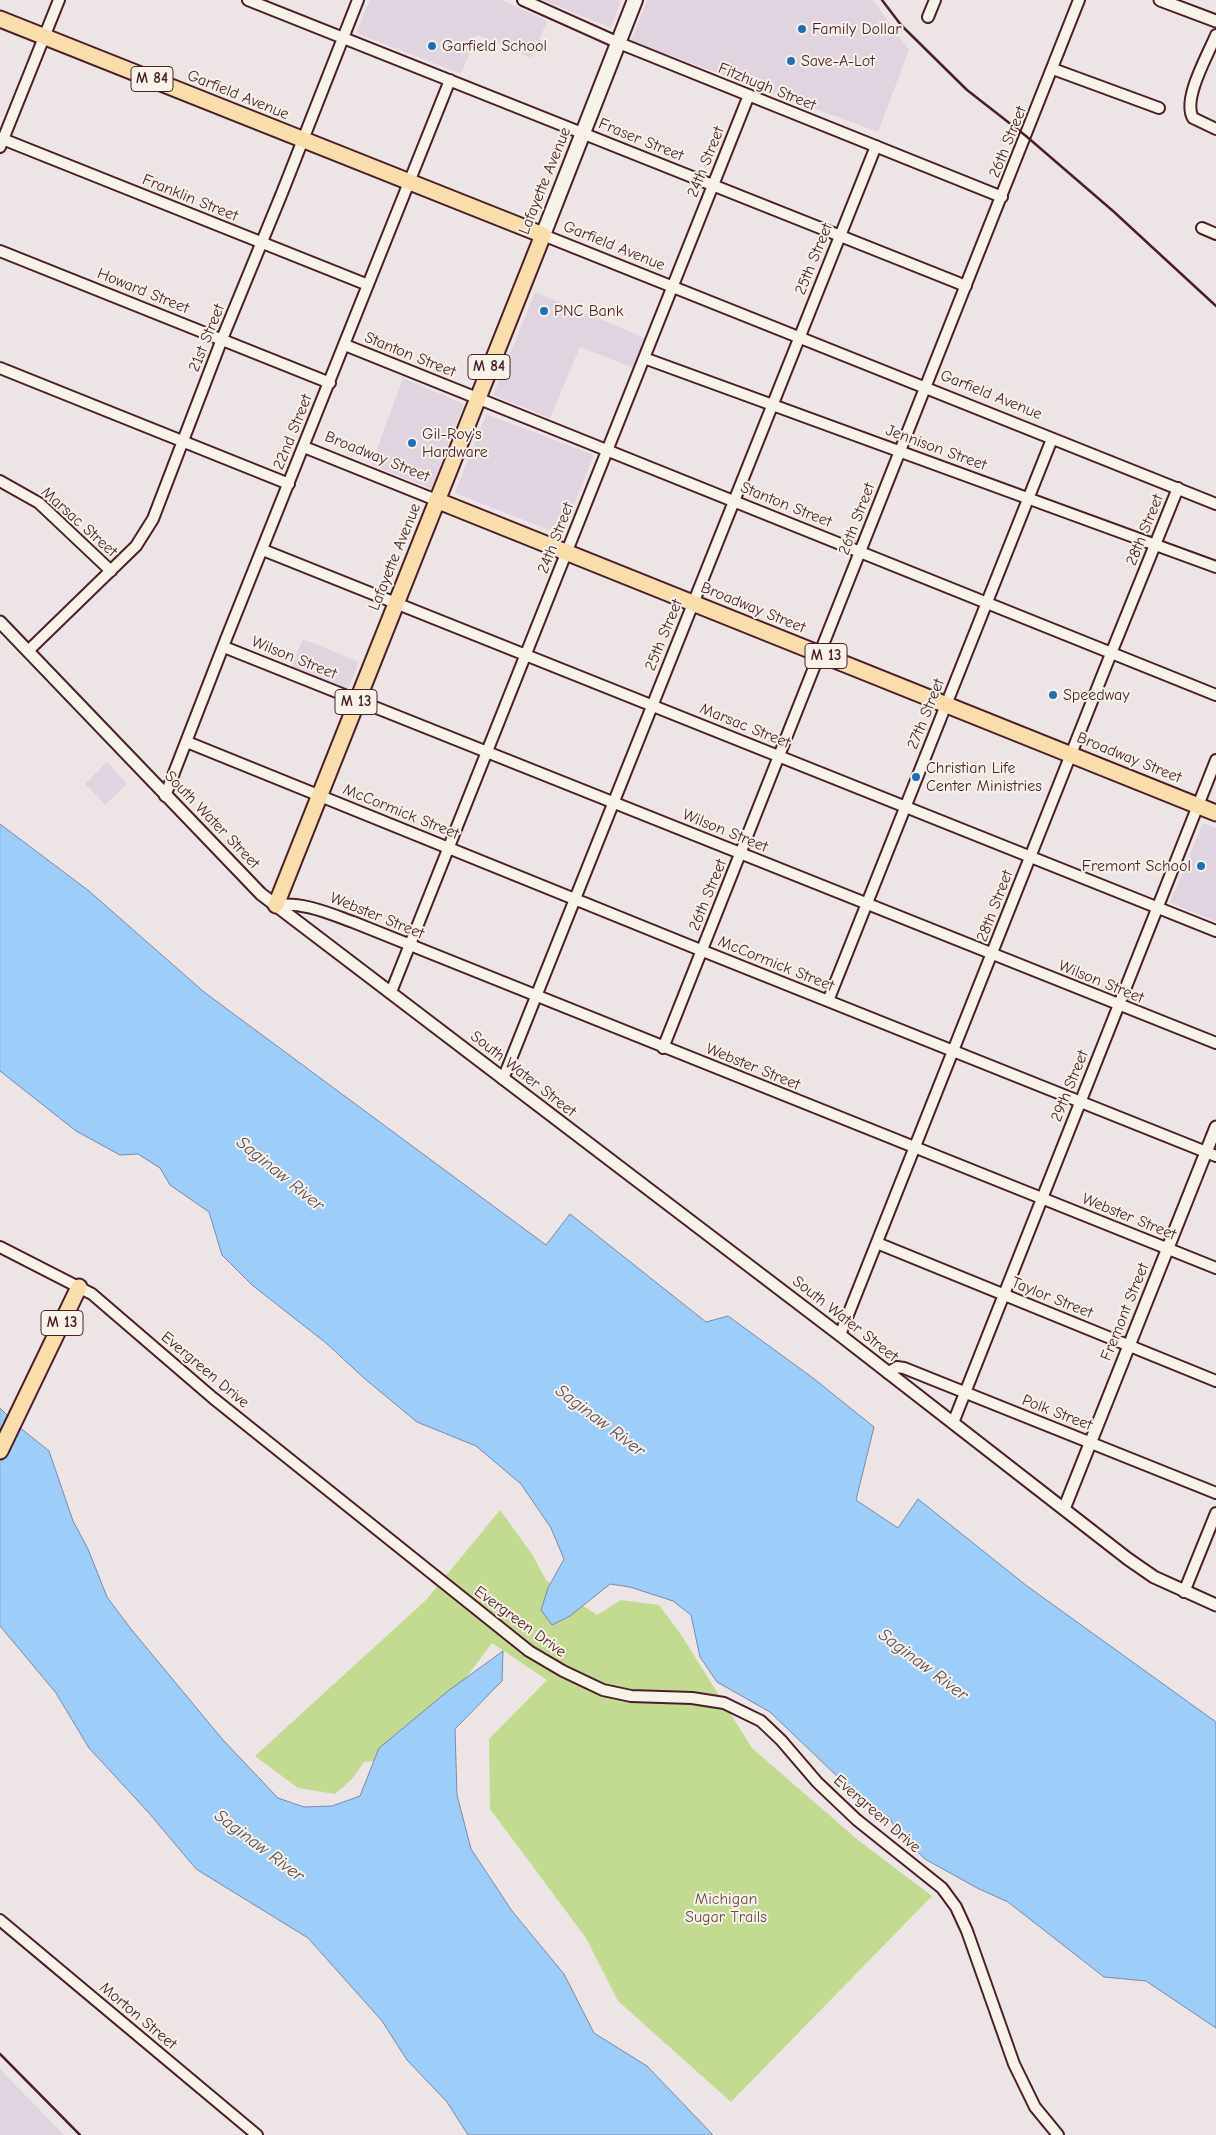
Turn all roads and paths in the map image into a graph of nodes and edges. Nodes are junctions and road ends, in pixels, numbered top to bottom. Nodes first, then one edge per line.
1 (59, 0) edge
2 (248, 0) edge
3 (358, 0) edge
4 (524, 0) edge
5 (635, 0) edge
6 (935, 0) edge
7 (1080, 0) edge
8 (1160, 0) edge
9 (928, 17) dead end
10 (0, 19) edge
11 (1216, 21) edge
12 (1216, 35) edge
13 (45, 36) junction
14 (343, 38) junction
15 (619, 43) junction
16 (1053, 69) junction
17 (450, 80) junction
18 (749, 95) junction
19 (1159, 108) dead end
20 (1216, 128) edge
21 (583, 133) junction
22 (304, 140) junction
23 (1, 141) edge
24 (876, 146) junction
25 (409, 182) junction
26 (713, 186) junction
27 (1002, 197) junction
28 (1202, 228) dead end
29 (1216, 234) edge
30 (543, 235) junction
31 (840, 236) junction
32 (262, 243) junction
33 (0, 251) edge
34 (368, 285) junction
35 (966, 286) junction
36 (672, 288) junction
37 (799, 337) junction
38 (222, 339) junction
39 (345, 345) junction
40 (644, 358) junction
41 (0, 368) edge
42 (330, 383) junction
43 (925, 388) junction
44 (477, 398) junction
45 (772, 404) junction
46 (1052, 439) junction
47 (182, 442) junction
48 (304, 447) junction
49 (608, 450) junction
50 (900, 451) junction
51 (0, 481) edge
52 (289, 484) junction
53 (1178, 488) junction
54 (1028, 497) junction
55 (436, 500) junction
56 (734, 500) junction
57 (1216, 504) edge
58 (1155, 544) junction
59 (262, 550) junction
60 (567, 552) junction
61 (860, 552) junction
62 (1216, 567) edge
63 (111, 571) junction
64 (395, 602) junction
65 (986, 602) junction
66 (694, 603) junction
67 (0, 622) edge
68 (224, 646) junction
69 (28, 651) junction
70 (1112, 651) junction
71 (525, 654) junction
72 (821, 654) junction
73 (1216, 694) edge
74 (357, 699) junction
75 (946, 704) junction
76 (652, 705) junction
77 (187, 742) junction
78 (487, 751) junction
79 (1072, 754) junction
80 (780, 756) junction
81 (1216, 760) edge
82 (319, 795) junction
83 (166, 796) junction
84 (613, 802) junction
85 (1197, 805) junction
86 (906, 806) junction
87 (1216, 813) edge
88 (448, 848) junction
89 (741, 853) junction
90 (1030, 857) junction
91 (574, 899) junction
92 (867, 903) junction
93 (276, 905) junction
94 (1156, 907) junction
95 (1216, 931) edge
96 (410, 945) junction
97 (701, 950) junction
98 (992, 954) junction
99 (391, 992) junction
100 (536, 997) junction
101 (828, 1001) junction
102 (1119, 1005) junction
103 (1216, 1043) edge
104 (663, 1048) junction
105 (954, 1051) junction
106 (503, 1079) junction
107 (1080, 1101) junction
108 (1216, 1127) edge
109 (916, 1147) junction
110 (1211, 1154) edge
111 (1041, 1198) junction
112 (877, 1243) junction
113 (0, 1247) edge
114 (1167, 1249) junction
115 (1216, 1268) edge
116 (79, 1288) junction
117 (1002, 1294) junction
118 (840, 1335) junction
119 (1129, 1346) junction
120 (888, 1373) junction
121 (1216, 1381) edge
122 (965, 1393) junction
123 (953, 1423) junction
124 (1091, 1443) junction
125 (0, 1451) edge
126 (1216, 1493) edge
127 (1064, 1509) junction
128 (1216, 1513) edge
129 (1184, 1592) junction
130 (1216, 1605) edge
131 (0, 1920) edge
132 (257, 2135) edge
133 (1058, 2135) edge

1 - 13 street
2 - 14 street, Fraser Street
3 - 14 street, 21st Street
4 - 15 street, Fitzhugh Street
5 - 15 main road, Lafayette Avenue
6 - 9 street
7 - 16 street, 26th Street
8 - 11 street
10 - 13 main road, Garfield Avenue / M 84
12 - 20 street
13 - 22 main road, Garfield Avenue / M 84
13 - 23 street
14 - 17 street, Fraser Street
14 - 22 street, 21st Street
15 - 18 street, Fitzhugh Street
15 - 21 main road, Lafayette Avenue
16 - 19 street
16 - 27 street, 26th Street
17 - 21 street, Fraser Street
17 - 25 street, 22nd Street
18 - 24 street, Fitzhugh Street
18 - 26 street, 24th Street
21 - 26 street, Fraser Street
21 - 30 main road, Lafayette Avenue
22 - 25 main road, Garfield Avenue / M 84
22 - 32 street, 21st Street
23 - 32 street, Franklin Street
24 - 27 street, Fitzhugh Street
24 - 31 street, 25th Street
25 - 30 main road, Garfield Avenue / M 84
25 - 34 street, 22nd Street
26 - 31 street, Fraser Street
26 - 36 street, 24th Street
27 - 35 street, 26th Street
28 - 29 street
30 - 36 street, Garfield Avenue
30 - 44 main road, Lafayette Avenue / M 84
31 - 35 street, Fraser Street
31 - 37 street, 25th Street
32 - 34 street, Franklin Street
32 - 38 street, 21st Street
33 - 38 street, Howard Street
34 - 39 street, 22nd Street
35 - 43 street, 26th Street
36 - 37 street, Garfield Avenue
36 - 40 street, 24th Street
37 - 43 street, Garfield Avenue
37 - 45 street, 25th Street
38 - 42 street, Howard Street
38 - 47 street, 21st Street
39 - 42 street, 22nd Street
39 - 44 street, Stanton Street
40 - 45 street, Jennison Street
40 - 49 street, 24th Street
41 - 47 street
42 - 48 street, 22nd Street
43 - 46 street, Garfield Avenue
43 - 50 street, 26th Street
44 - 49 street, Stanton Street
44 - 55 main road, Lafayette Avenue / M 84
45 - 50 street, Jennison Street
45 - 56 street, 25th Street
46 - 53 street, Garfield Avenue
46 - 54 street, 27th Street
47 - 52 street
47 - 63 street, 21st Street
48 - 52 street, 22nd Street
48 - 55 street, Broadway Street
49 - 56 street, Stanton Street
49 - 60 street, 24th Street
50 - 54 street, Jennison Street
50 - 61 street, 26th Street
51 - 63 street, Marsac Street
52 - 59 street, 22nd Street
53 - 57 street, Garfield Avenue
53 - 58 street, 28th Street
54 - 58 street, Jennison Street
54 - 65 street, 27th Street
55 - 60 main road, Broadway Street / M 13
55 - 64 main road, Lafayette Avenue / M 13
56 - 61 street, Stanton Street
56 - 66 street, 25th Street
58 - 62 street, Jennison Street
58 - 70 street, 28th Street
59 - 64 street, Marsac Street
59 - 68 street, 22nd Street
60 - 66 main road, Broadway Street / M 13
60 - 71 street, 24th Street
61 - 65 street, Stanton Street
61 - 72 street, 26th Street
63 - 69 street, 21st Street
64 - 71 street, Marsac Street
64 - 74 main road, Lafayette Avenue / M 13
65 - 70 street, Stanton Street
65 - 75 street, 27th Street
66 - 72 main road, Broadway Street / M 13
66 - 76 street, 25th Street
67 - 69 street, South Water Street
68 - 74 street, Wilson Street
68 - 77 street, 22nd Street
69 - 83 street, South Water Street
70 - 73 street, Stanton Street
70 - 79 street, 28th Street
71 - 76 street, Marsac Street
71 - 78 street, 24th Street
72 - 75 main road, Broadway Street / M 13
72 - 80 street, 26th Street
74 - 78 street, Wilson Street
74 - 82 main road, Lafayette Avenue / M 13
75 - 79 main road, Broadway Street / M 13
75 - 86 street, 27th Street
76 - 80 street, Marsac Street
76 - 84 street, 25th Street
77 - 82 street, McCormick Street
77 - 83 street, 22nd Street
78 - 84 street, Wilson Street
78 - 88 street, 24th Street
79 - 85 main road, Broadway Street / M 13
79 - 90 street, 28th Street
80 - 86 street, Marsac Street
80 - 89 street, 26th Street
81 - 85 street, 29th Street
82 - 88 street, McCormick Street
82 - 93 main road, Lafayette Avenue / M 13
83 - 93 street, South Water Street
84 - 89 street, Wilson Street
84 - 91 street, 25th Street
85 - 87 main road, Broadway Street / M 13
85 - 94 street, 29th Street
86 - 90 street, Marsac Street
86 - 92 street, 27th Street
88 - 91 street, McCormick Street
88 - 96 street, 24th Street
89 - 92 street, Wilson Street
89 - 97 street, 26th Street
90 - 94 street, Marsac Street
90 - 98 street, 28th Street
91 - 97 street, McCormick Street
91 - 100 street, 25th Street
92 - 98 street, Wilson Street
92 - 101 street, 27th Street
93 - 96 street, Webster Street
93 - 99 street, South Water Street
94 - 95 street, Marsac Street
94 - 102 street, 29th Street
96 - 99 street, 24th Street
96 - 100 street, Webster Street
97 - 101 street, McCormick Street
97 - 104 street, 26th Street
98 - 102 street, Wilson Street
98 - 105 street, 28th Street
99 - 106 street, South Water Street
100 - 104 street, Webster Street
100 - 106 street, 25th Street
101 - 105 street, McCormick Street
102 - 103 street, Wilson Street
102 - 107 street, 29th Street
104 - 109 street, Webster Street
105 - 107 street, McCormick Street
105 - 109 street, 28th Street
106 - 118 street, South Water Street
107 - 110 street, McCormick Street
107 - 111 street, 29th Street
108 - 110 street, Fremont Street
109 - 111 street, Webster Street
109 - 112 street, 28th Street
110 - 114 street, Fremont Street
111 - 114 street, Webster Street
111 - 117 street, 29th Street
112 - 117 street, Taylor Street
112 - 118 street, 28th Street
113 - 116 street, Evergreen Drive
114 - 115 street, Webster Street
114 - 119 street, Fremont Street
116 - 125 main road, M 13
116 - 133 street, Evergreen Drive
117 - 119 street, Taylor Street
117 - 122 street, 29th Street
118 - 120 street, South Water Street
119 - 121 street, Taylor Street
119 - 124 street, Fremont Street
120 - 122 street, Polk Street
120 - 123 street, South Water Street
122 - 123 street, 29th Street
122 - 124 street, Polk Street
123 - 127 street, South Water Street
124 - 126 street, Polk Street
124 - 127 street, Fremont Street
127 - 129 street, South Water Street
128 - 129 street
129 - 130 street, South Water Street
131 - 132 street, Morton Street

